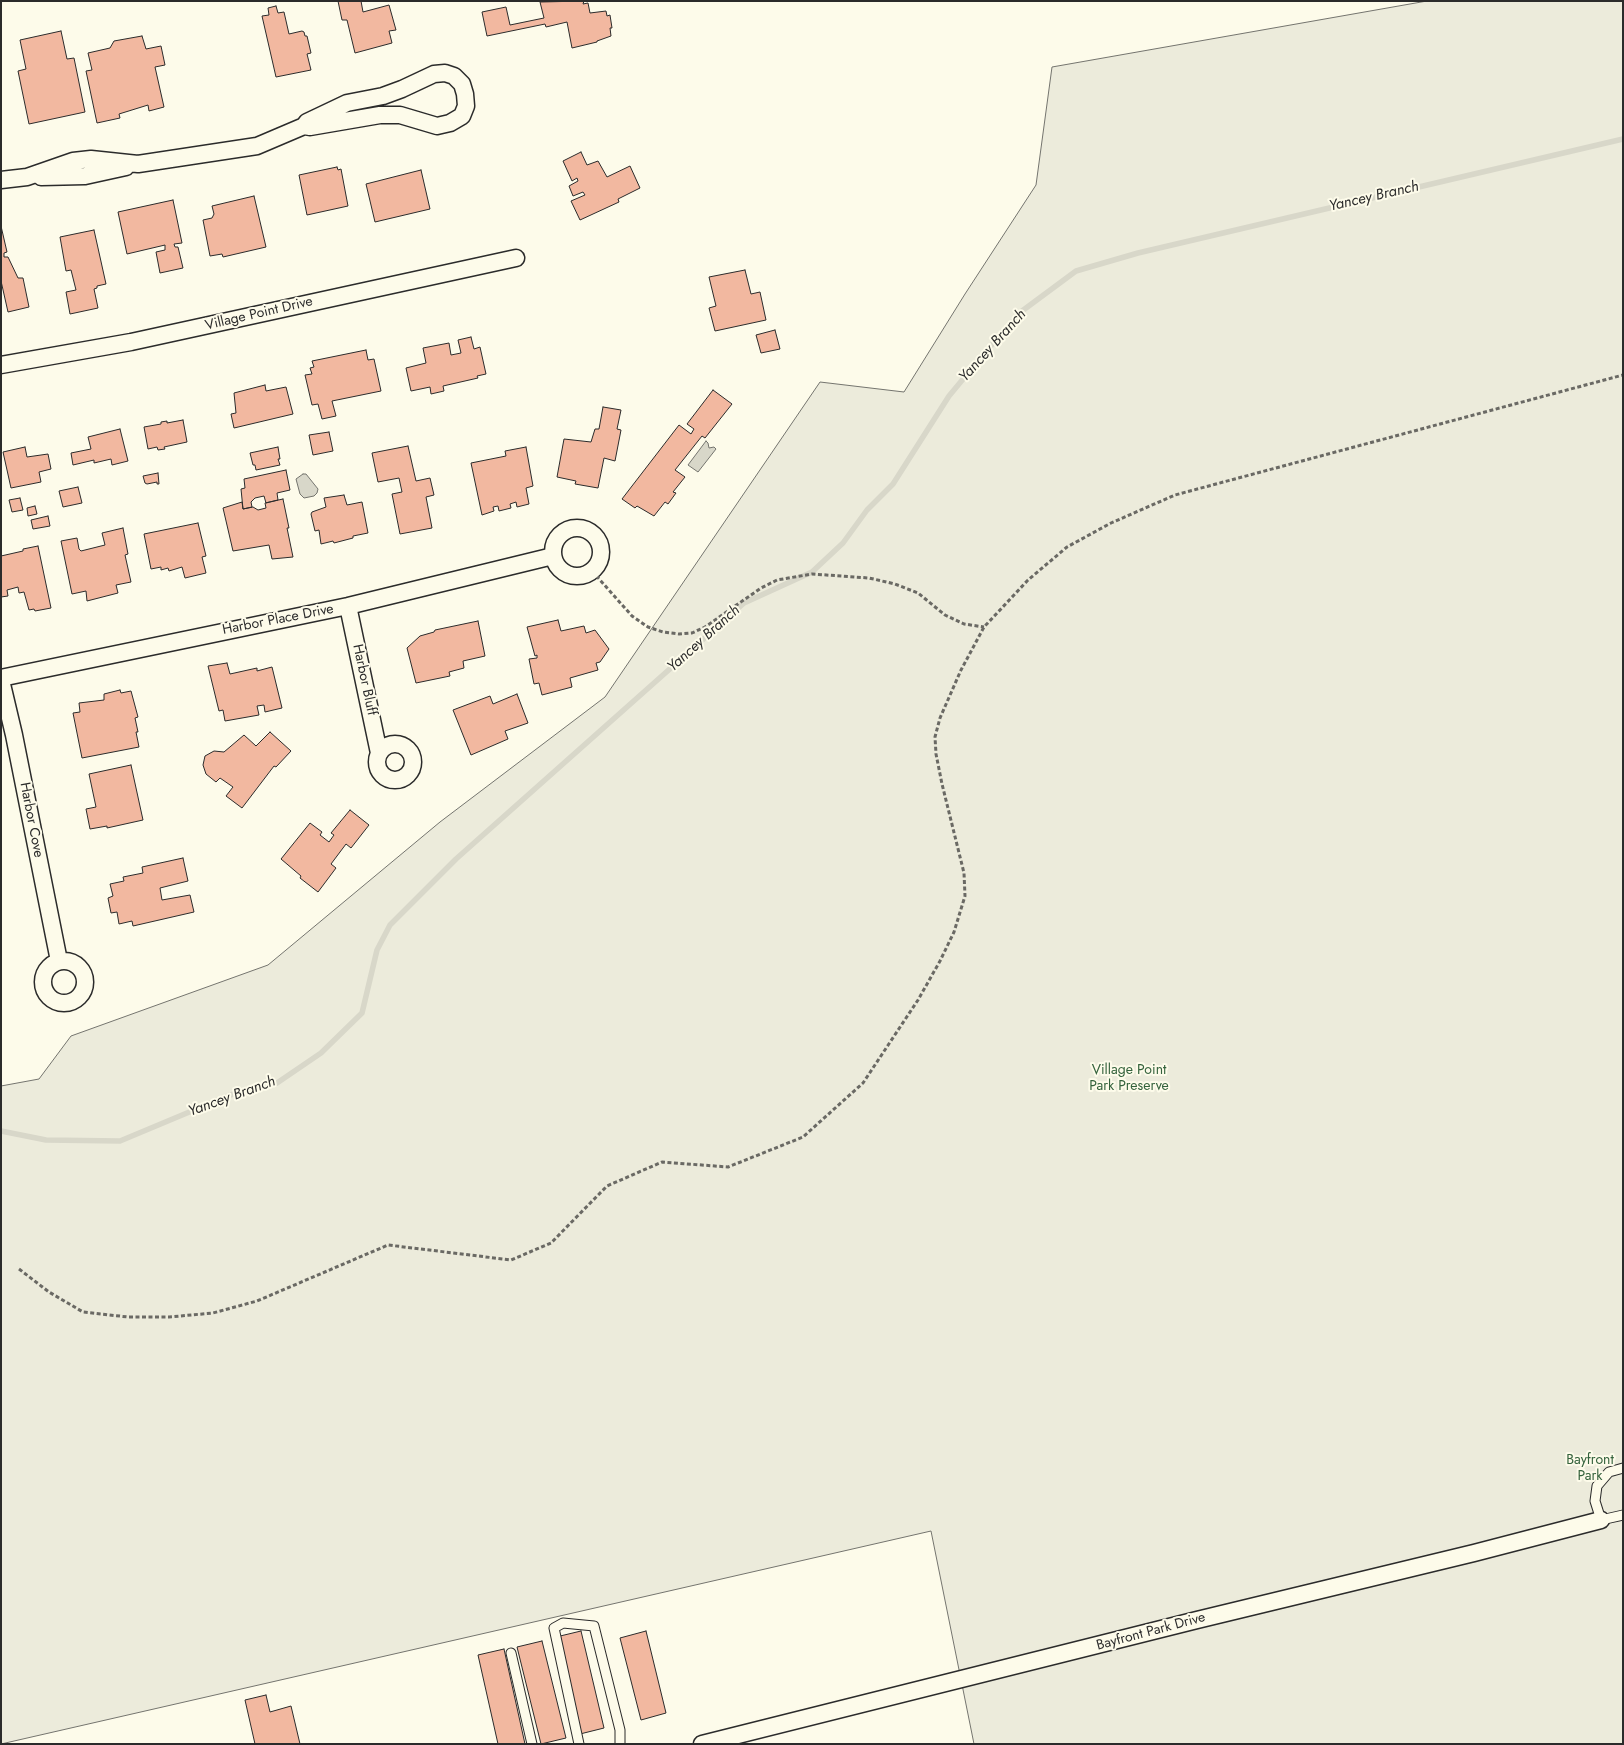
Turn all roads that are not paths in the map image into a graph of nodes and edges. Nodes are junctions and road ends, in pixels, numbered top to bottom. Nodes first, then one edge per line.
1 (304, 126) junction
2 (1, 180) edge
3 (516, 258) dead end
4 (1, 365) edge
5 (553, 556) junction
6 (348, 606) junction
7 (1, 679) edge
8 (379, 753) dead end
9 (59, 961) dead end
10 (1623, 1468) edge
11 (1623, 1515) edge
12 (1601, 1520) junction
13 (512, 1653) dead end
14 (532, 1744) edge
15 (579, 1744) edge
16 (620, 1744) edge
17 (702, 1744) edge

1 - 1 street
1 - 2 street
3 - 4 street, Village Point Drive
5 - 5 street
5 - 6 street, Harbor Place Drive
6 - 7 street, Harbor Place Drive
6 - 8 street, Harbor Bluff
7 - 9 street, Harbor Cove
10 - 12 lane
11 - 12 lane
12 - 17 street, Bayfront Park Drive
13 - 14 lane
15 - 16 lane

